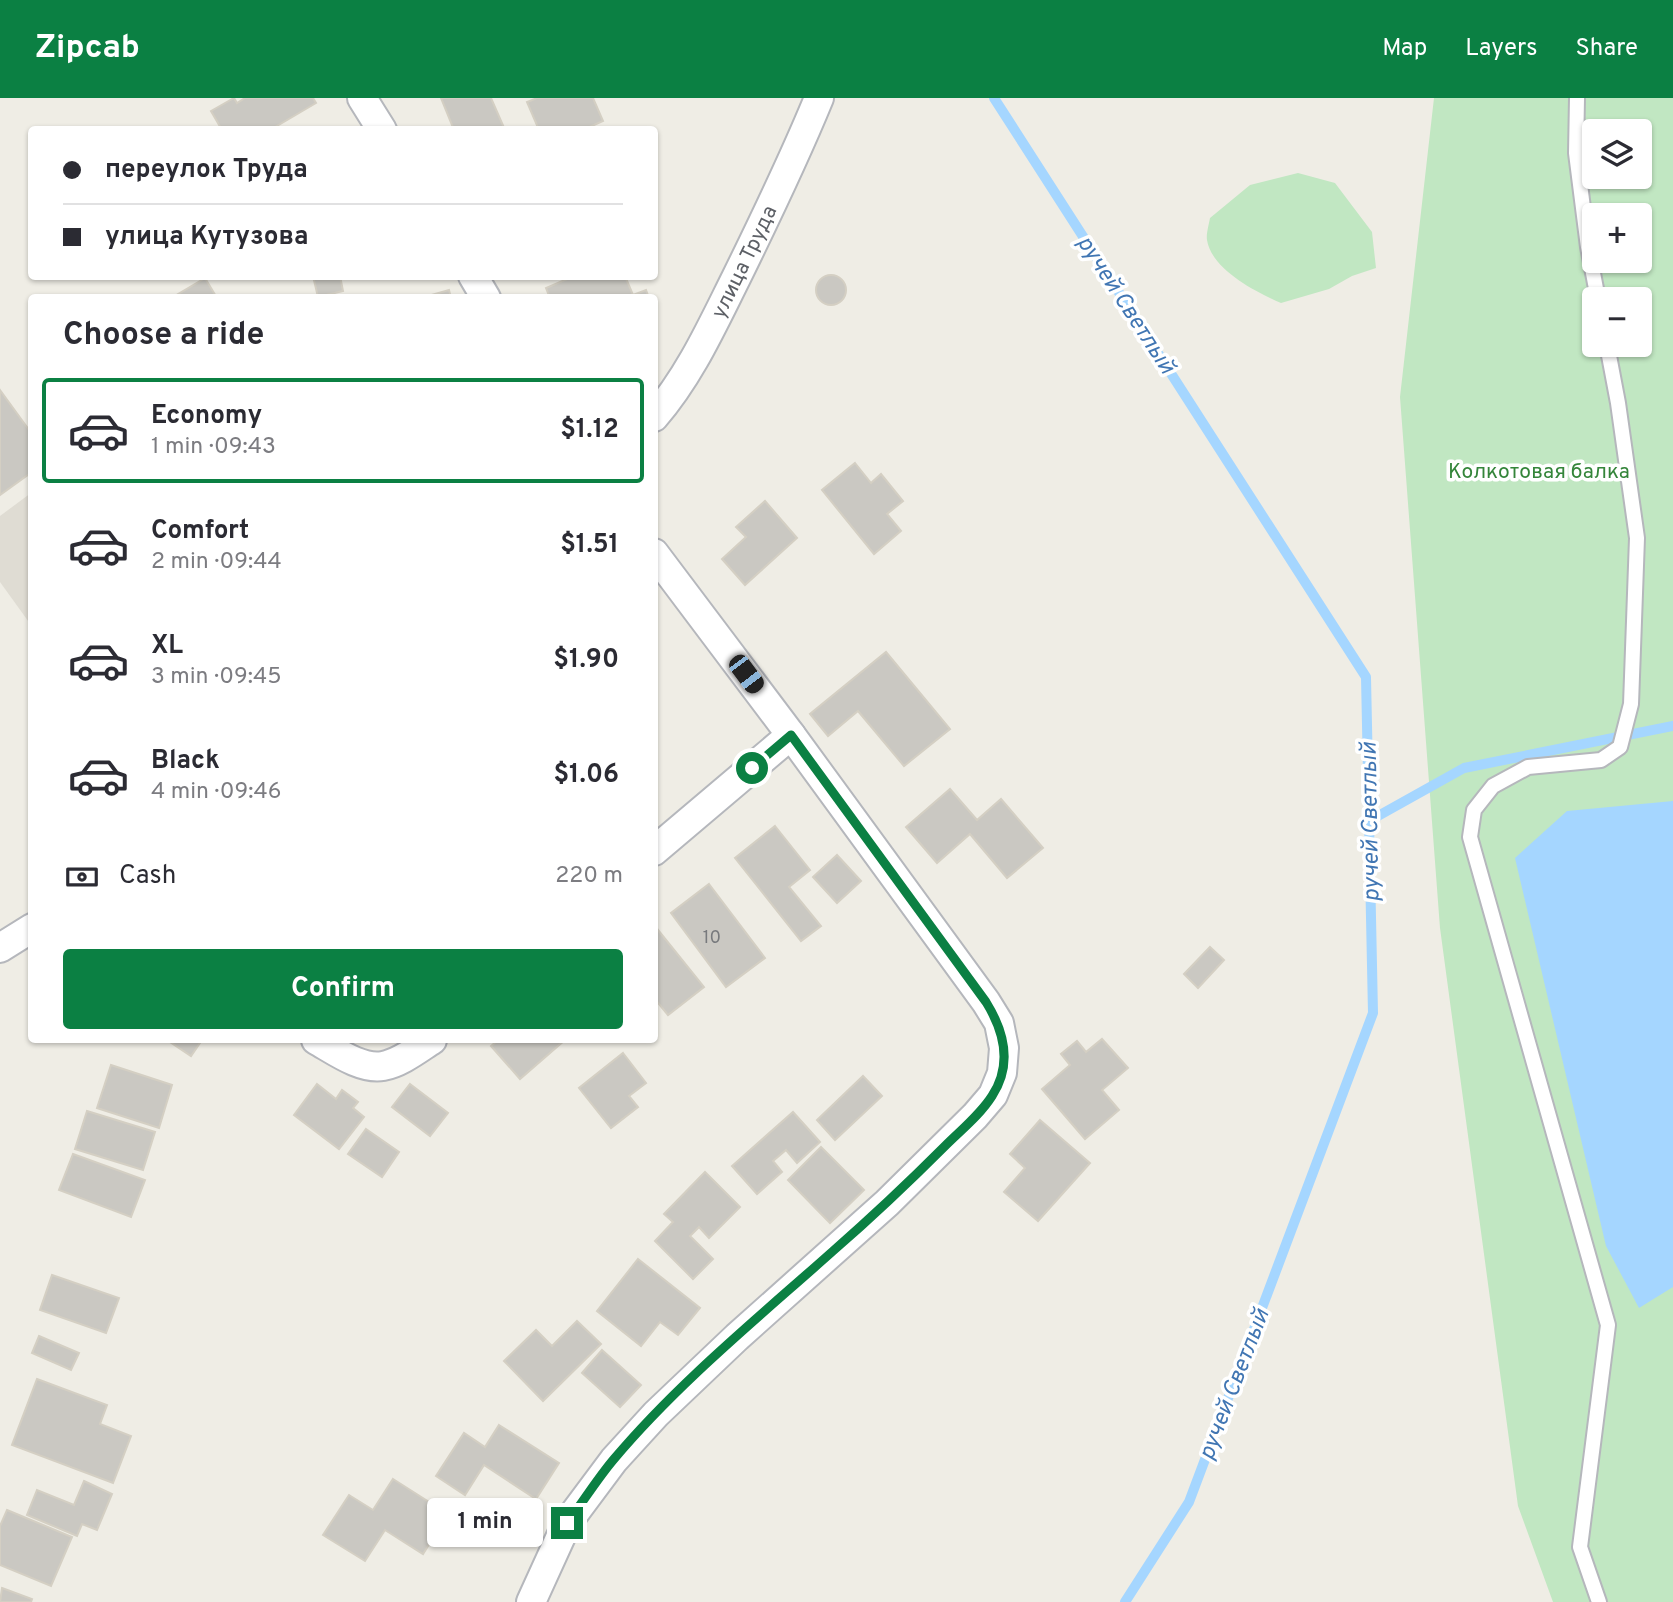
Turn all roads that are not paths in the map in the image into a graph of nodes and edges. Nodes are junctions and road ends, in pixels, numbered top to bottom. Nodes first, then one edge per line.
1 (362, 98) edge
2 (820, 98) edge
3 (1577, 98) edge
4 (380, 126) edge
5 (1596, 287) edge
6 (1609, 357) edge
7 (658, 413) edge
8 (658, 558) edge
9 (791, 735) junction
10 (658, 848) edge
11 (28, 930) edge
12 (0, 948) edge
13 (321, 1043) edge
14 (427, 1043) edge
15 (531, 1602) edge
16 (1599, 1602) edge

1 - 4 street
2 - 7 street, улица Труда
3 - 5 lane
6 - 16 lane
8 - 9 street
9 - 10 street
9 - 15 street
11 - 12 street
13 - 14 street

